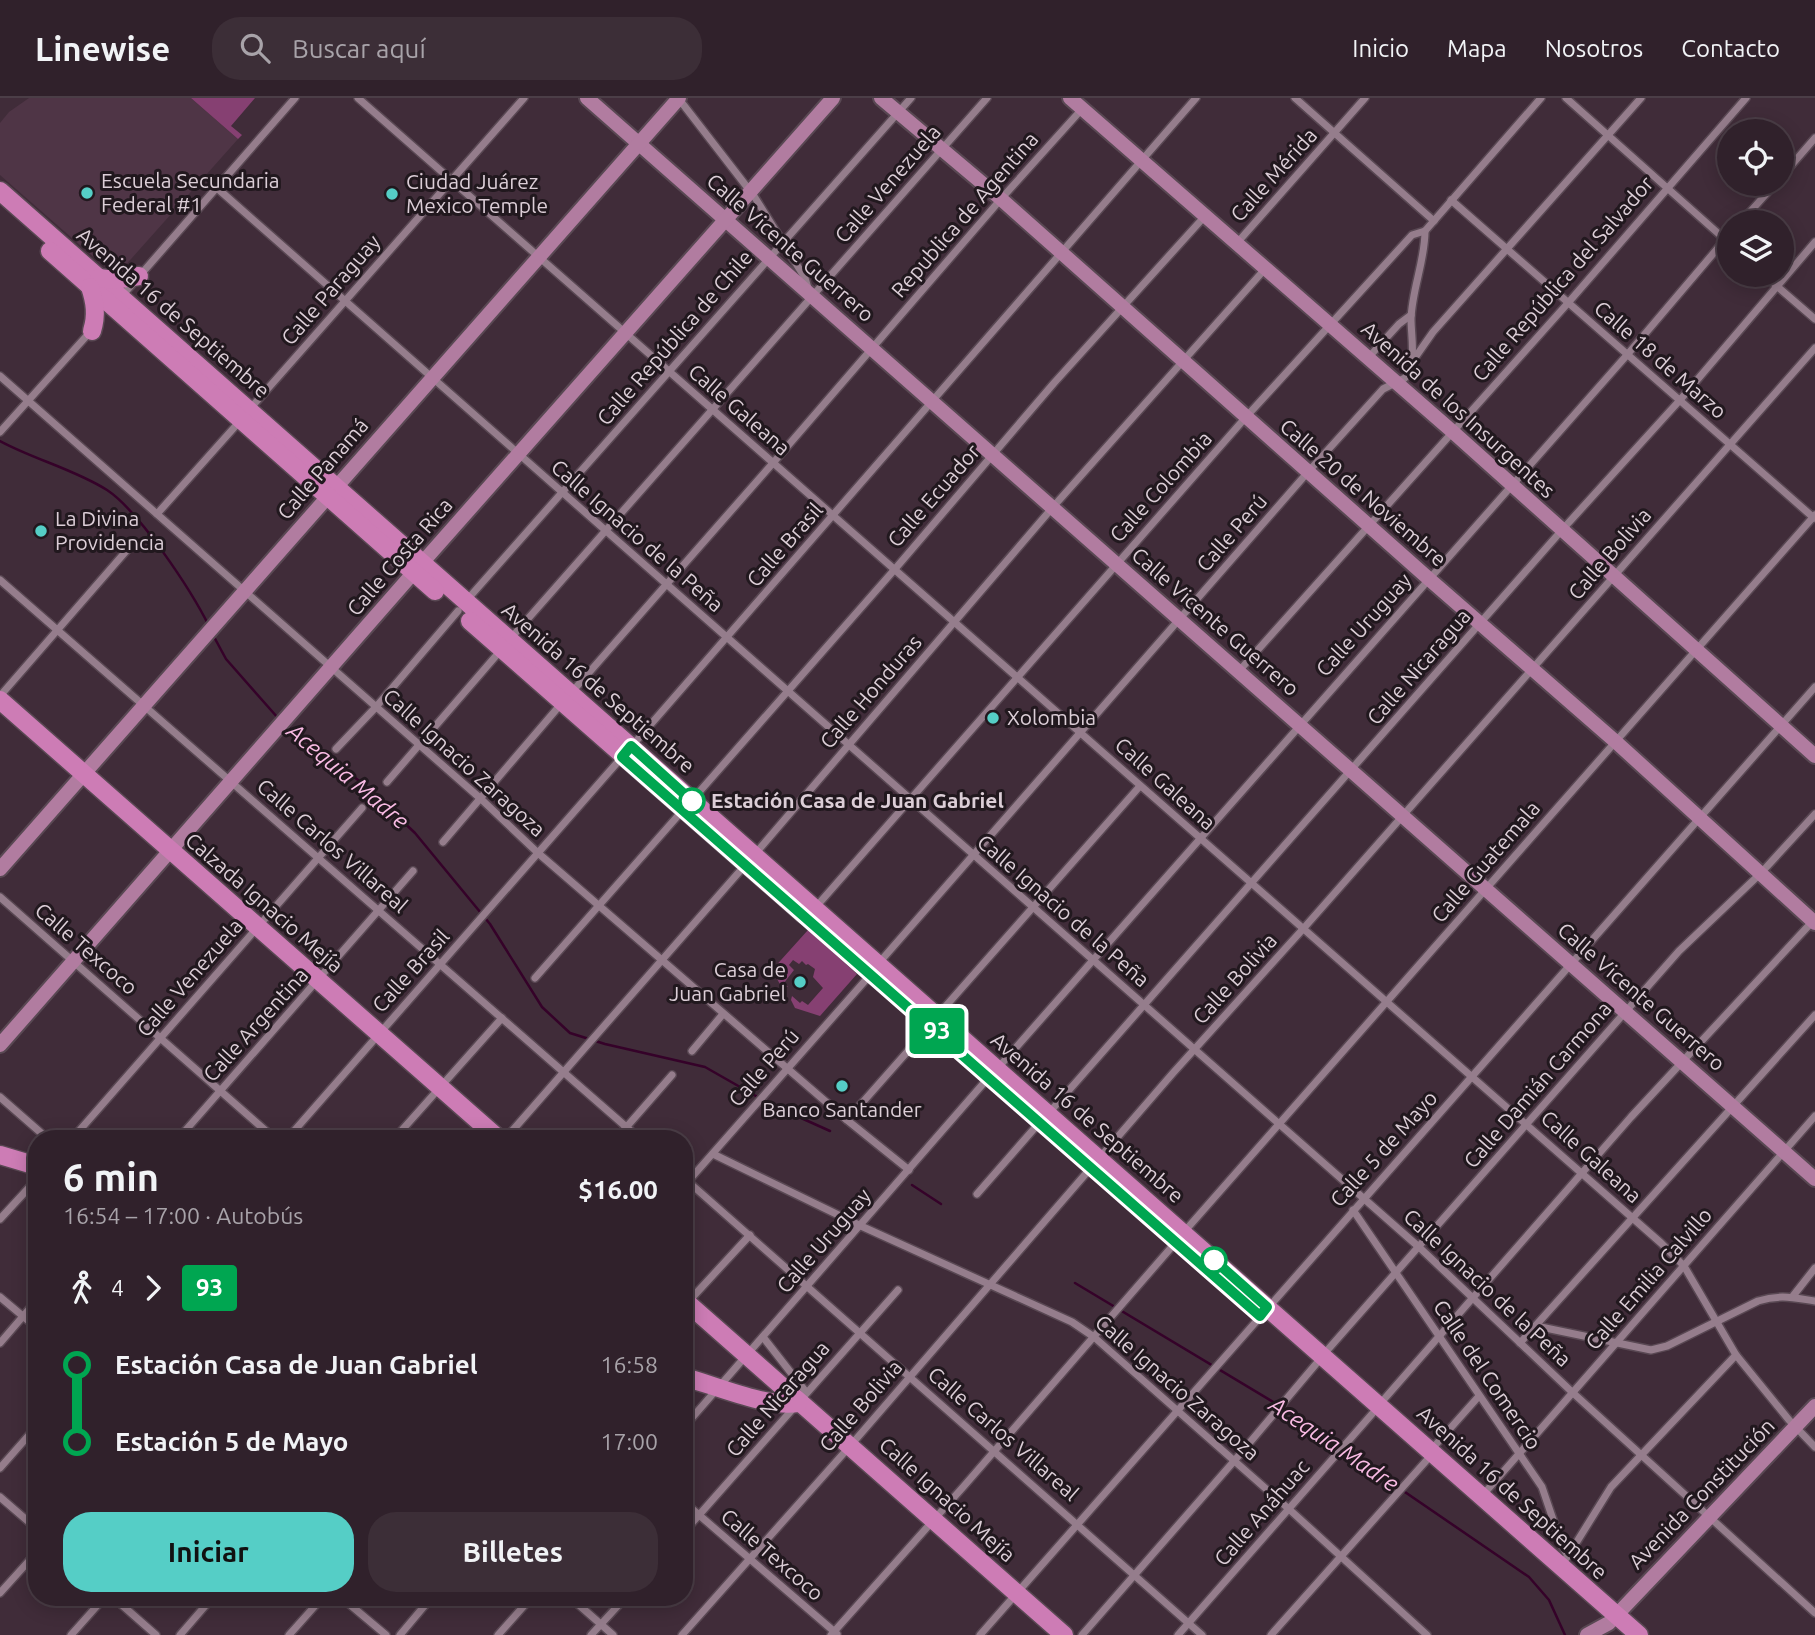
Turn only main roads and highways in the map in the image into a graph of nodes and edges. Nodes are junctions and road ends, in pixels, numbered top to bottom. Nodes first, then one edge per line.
1 (587, 98) edge
2 (679, 98) edge
3 (834, 98) edge
4 (881, 98) edge
5 (1070, 98) edge
6 (639, 144) junction
7 (0, 191) edge
8 (0, 206) edge
9 (724, 220) junction
10 (94, 282) junction
11 (107, 313) junction
12 (138, 321) junction
13 (331, 492) junction
14 (418, 567) junction
15 (0, 698) edge
16 (1815, 756) edge
17 (83, 773) junction
18 (170, 851) junction
19 (750, 860) junction
20 (0, 869) edge
21 (1814, 921) edge
22 (875, 969) junction
23 (0, 1045) edge
24 (489, 1130) edge
25 (0, 1155) edge
26 (28, 1163) edge
27 (1815, 1179) edge
28 (693, 1310) edge
29 (693, 1379) edge
30 (802, 1397) junction
31 (1815, 1406) edge
32 (1428, 1456) junction
33 (1616, 1624) edge
34 (1064, 1635) edge
35 (1587, 1635) edge
36 (1639, 1635) edge

1 - 6 main road, Calle Vicente Guerrero
2 - 6 main road, Calle Panamá
3 - 9 main road, Calle Costa Rica
4 - 21 main road, Calle 20 de Noviembre
5 - 16 main road, Avenida de los Insurgentes
6 - 9 main road, Calle Vicente Guerrero
6 - 13 main road, Calle Panamá
7 - 10 main road, Avenida 16 de Septiembre
8 - 10 main road, Avenida 16 de Septiembre
9 - 14 main road, Calle Costa Rica
9 - 27 main road, Calle Vicente Guerrero
10 - 11 main road, Avenida 16 de Septiembre
10 - 11 main road
10 - 12 main road
11 - 12 main road, Avenida 16 de Septiembre
11 - 12 main road
12 - 13 main road, Avenida 16 de Septiembre
13 - 14 main road, Avenida 16 de Septiembre
13 - 17 main road, Calle Panamá
14 - 18 main road, Calle Costa Rica
14 - 19 main road, Avenida 16 de Septiembre
15 - 17 main road, Calzada Ignacio Mejía
17 - 18 main road, Calzada Ignacio Mejía
17 - 20 main road, Calle Panamá
18 - 23 main road, Calle Costa Rica
18 - 24 main road, Calzada Ignacio Mejía
19 - 22 main road, Avenida 16 de Septiembre
19 - 22 main road, Avenida 16 de Septiembre
22 - 32 main road, Avenida 16 de Septiembre
25 - 26 main road
28 - 30 main road
29 - 30 main road
30 - 34 main road, Calle Ignacio Mejía
31 - 33 main road, Avenida Constitución
32 - 33 main road, Avenida 16 de Septiembre
32 - 33 main road, Avenida 16 de Septiembre
33 - 35 main road, Avenida Constitución
33 - 36 main road, Avenida 16 de Septiembre

